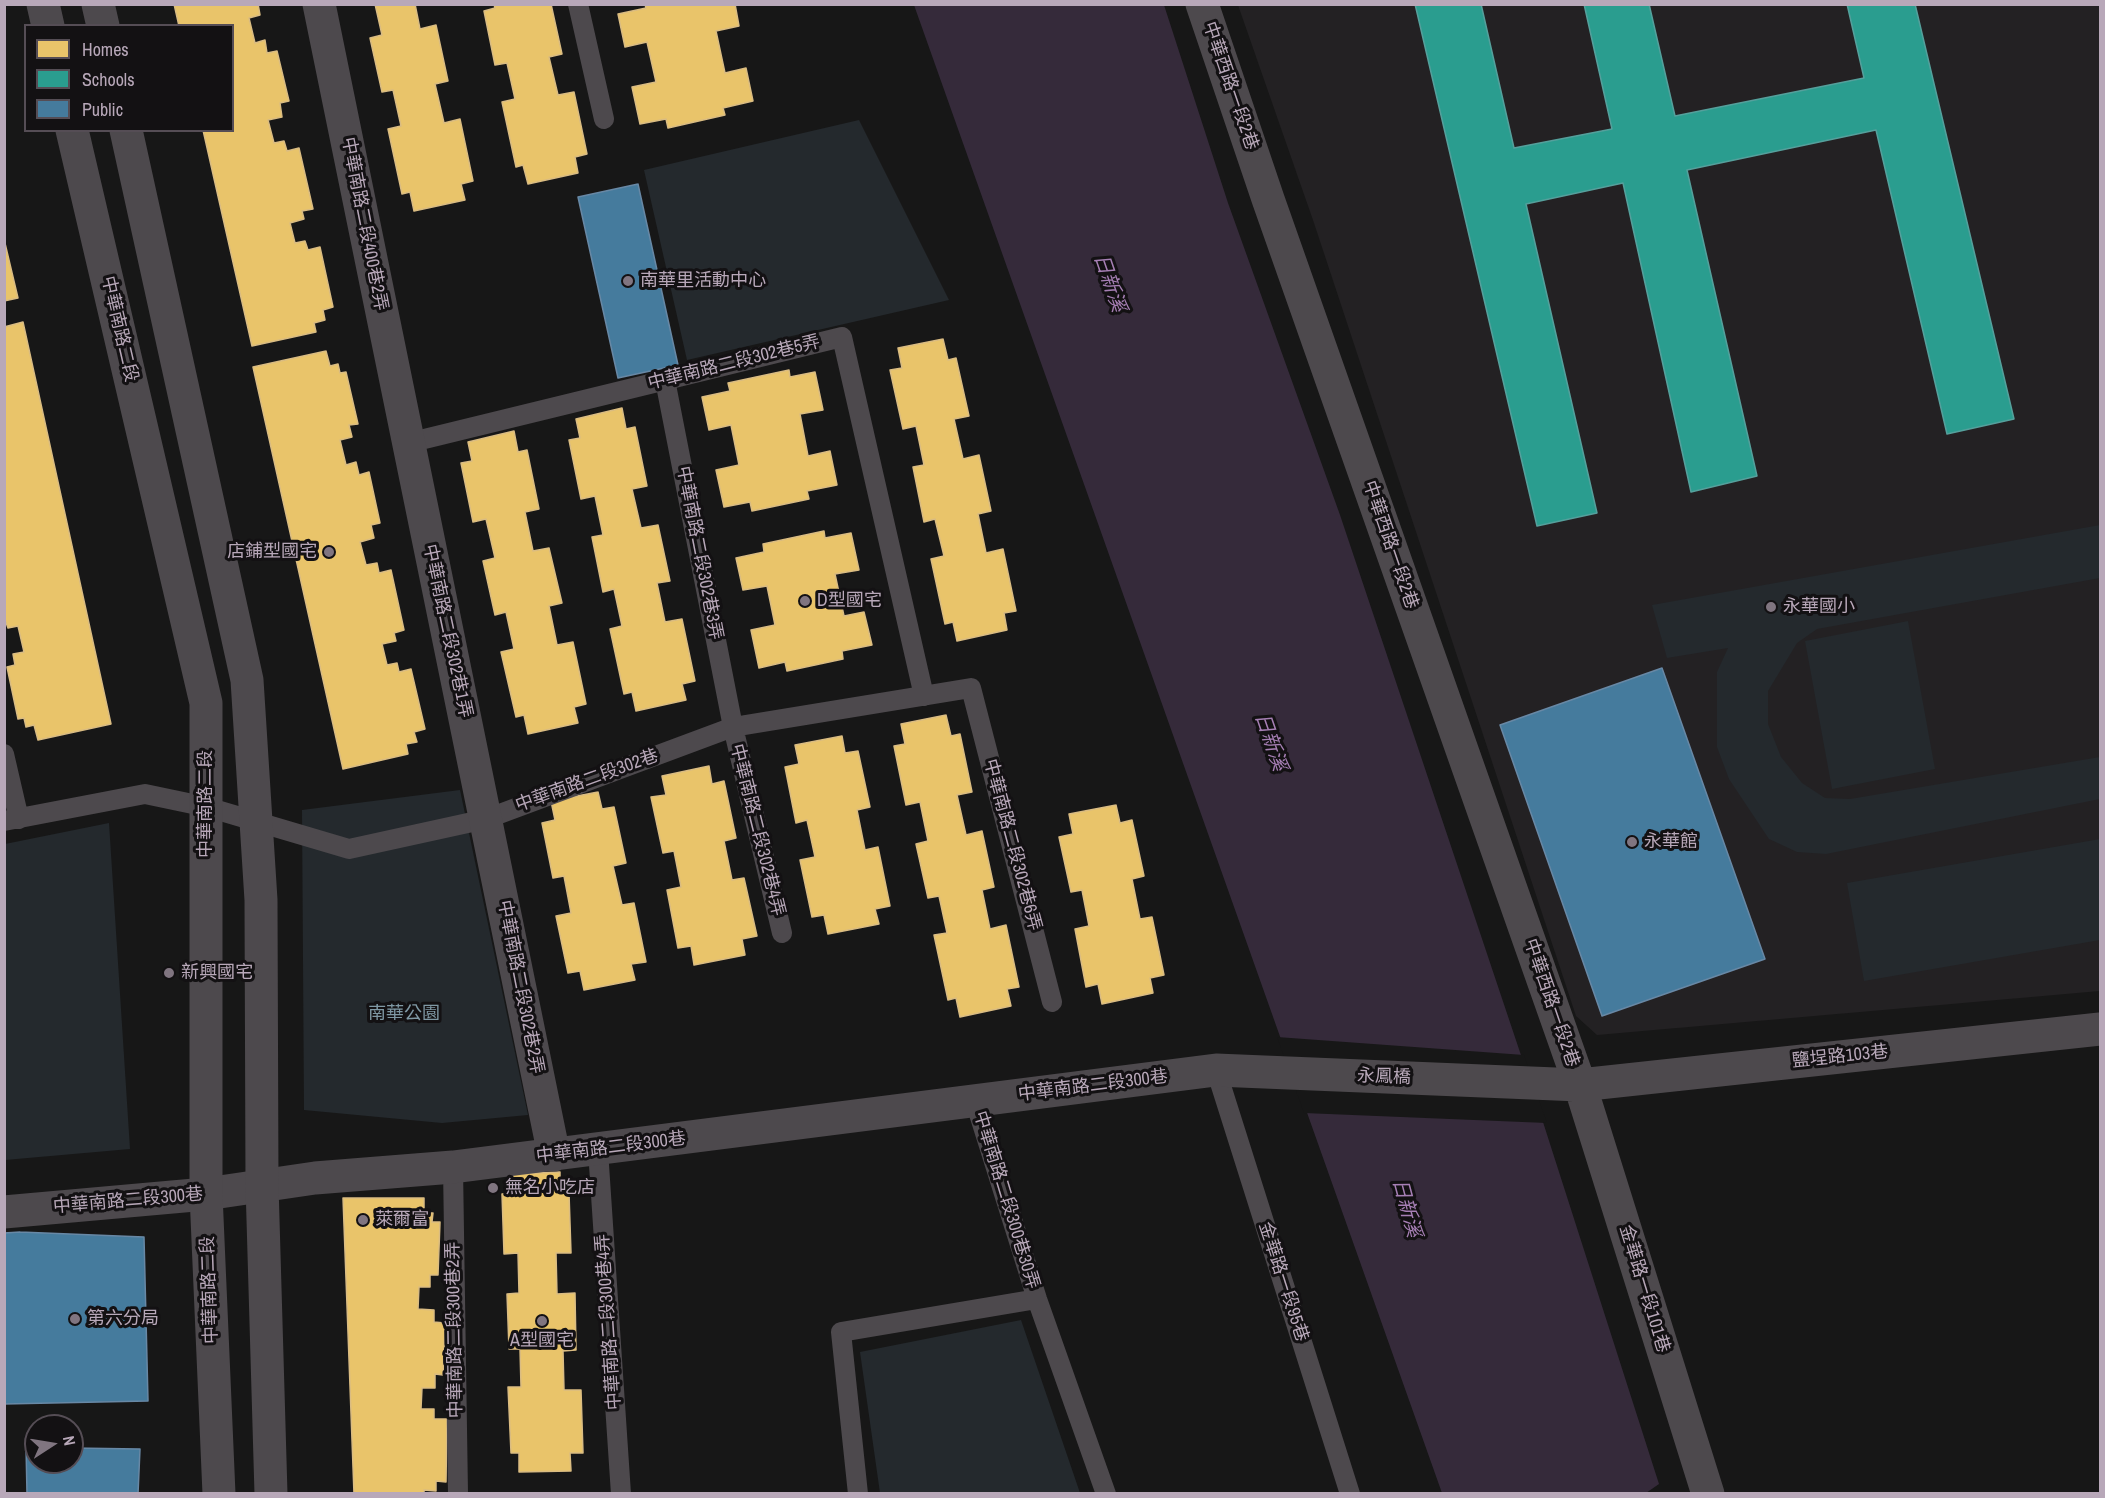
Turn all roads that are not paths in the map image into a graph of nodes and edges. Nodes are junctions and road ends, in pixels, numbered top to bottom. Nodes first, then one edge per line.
1 (43, 4) edge
2 (98, 4) edge
3 (319, 4) edge
4 (578, 4) edge
5 (1202, 4) edge
6 (48, 24) edge
7 (103, 24) edge
8 (604, 119) dead end
9 (72, 132) edge
10 (126, 132) edge
11 (665, 380) junction
12 (408, 442) junction
13 (971, 688) joint
14 (924, 696) junction
15 (733, 727) junction
16 (4, 754) edge
17 (207, 807) junction
18 (486, 819) junction
19 (12, 820) edge
20 (257, 821) junction
21 (782, 933) dead end
22 (1053, 1002) dead end
23 (2100, 1029) edge
24 (1216, 1070) junction
25 (1566, 1084) junction
26 (975, 1101) junction
27 (598, 1150) junction
28 (554, 1155) junction
29 (453, 1167) junction
30 (262, 1185) junction
31 (206, 1194) junction
32 (4, 1212) edge
33 (1037, 1299) junction
34 (219, 1494) edge
35 (271, 1494) edge
36 (458, 1494) edge
37 (621, 1494) edge
38 (858, 1494) edge
39 (1106, 1494) edge
40 (1350, 1494) edge
41 (1708, 1494) edge

1 - 6 street
2 - 7 street
3 - 12 street, 中華南路二段400巷2弄
4 - 8 lane
5 - 25 street, 中華西路一段2巷
9 - 17 street, 中華南路二段
10 - 20 street
11 - 12 lane, 中華南路二段302巷5弄
11 - 14 lane, 中華南路二段302巷5弄
11 - 15 lane, 中華南路二段302巷3弄
12 - 18 street, 中華南路二段302巷1弄
13 - 14 lane, 中華南路二段302巷
13 - 22 lane, 中華南路二段302巷6弄
14 - 15 lane, 中華南路二段302巷
15 - 18 lane, 中華南路二段302巷
15 - 21 lane, 中華南路二段302巷4弄
16 - 19 lane
17 - 19 lane, 中華南路二段302巷
17 - 20 lane, 中華南路二段302巷
17 - 31 street, 中華南路二段
18 - 20 lane, 中華南路二段302巷
18 - 28 street, 中華南路二段302巷2弄
20 - 30 street
23 - 25 street, 鹽埕路103巷
24 - 25 street, 永鳳橋
24 - 26 street, 中華南路二段300巷
24 - 40 lane, 金華路一段95巷
25 - 41 street, 金華路一段101巷
26 - 27 street, 中華南路二段300巷
26 - 33 lane, 中華南路二段300巷30弄
27 - 28 street, 中華南路二段300巷
27 - 37 lane, 中華南路二段300巷4弄
28 - 29 street, 中華南路二段300巷
29 - 30 street, 中華南路二段300巷
29 - 36 lane, 中華南路二段300巷2弄
30 - 31 street, 中華南路二段300巷
30 - 35 street
31 - 32 street, 中華南路二段300巷
31 - 34 street, 中華南路二段
33 - 38 lane, 中華南路二段300巷30弄
33 - 39 lane, 中華南路二段300巷30弄

